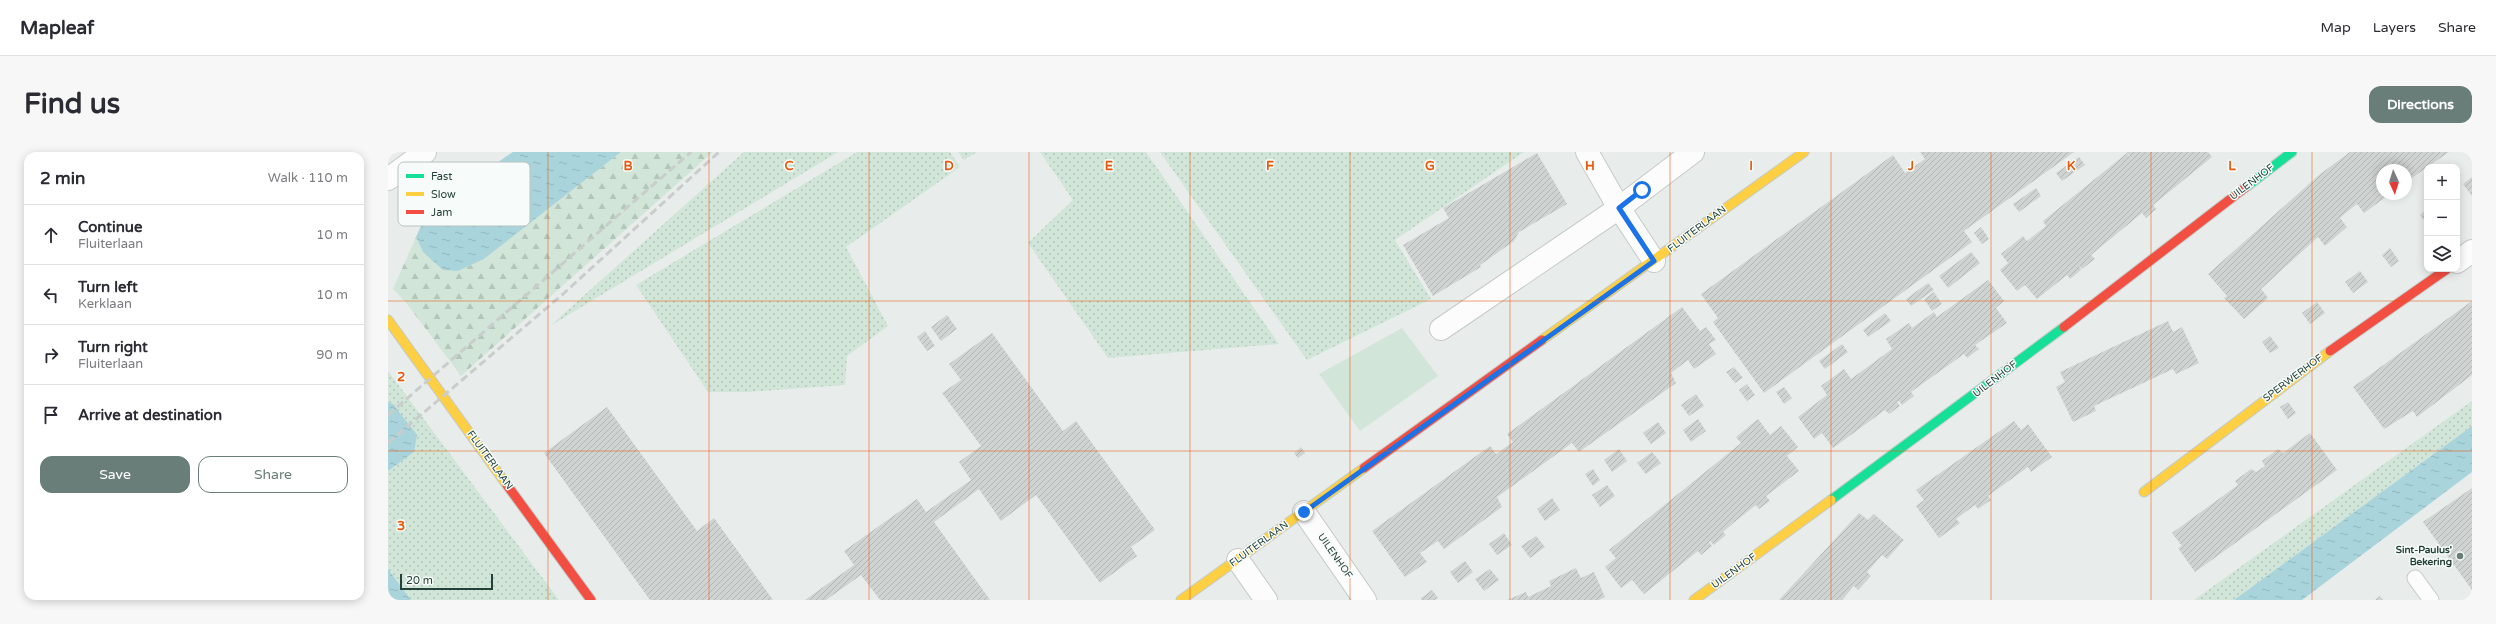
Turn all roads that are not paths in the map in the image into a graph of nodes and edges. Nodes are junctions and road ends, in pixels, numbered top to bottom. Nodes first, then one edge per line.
1 (425, 152) edge
2 (1587, 152) edge
3 (1693, 152) edge
4 (1804, 152) edge
5 (2292, 152) edge
6 (411, 162) edge
7 (398, 172) edge
8 (388, 179) edge
9 (1619, 208) junction
10 (2472, 251) edge
11 (2460, 260) edge
12 (1654, 261) junction
13 (2443, 272) edge
14 (388, 320) edge
15 (1441, 329) dead end
16 (2144, 492) dead end
17 (1304, 512) junction
18 (1238, 560) junction
19 (2415, 578) dead end
20 (591, 600) edge
21 (1181, 600) edge
22 (1266, 600) edge
23 (1365, 600) edge
24 (1694, 600) edge
25 (2431, 600) edge

1 - 6 street
2 - 9 street
3 - 9 street
4 - 12 street, FLUITERLAAN
5 - 24 street, UILENHOF
7 - 8 street
9 - 12 street
9 - 15 street
10 - 11 street
12 - 17 street, FLUITERLAAN
13 - 16 street, SPERWERHOF
14 - 20 street, FLUITERLAAN
17 - 18 street, FLUITERLAAN
17 - 23 street, UILENHOF
18 - 21 street, FLUITERLAAN
18 - 22 street
19 - 25 lane

